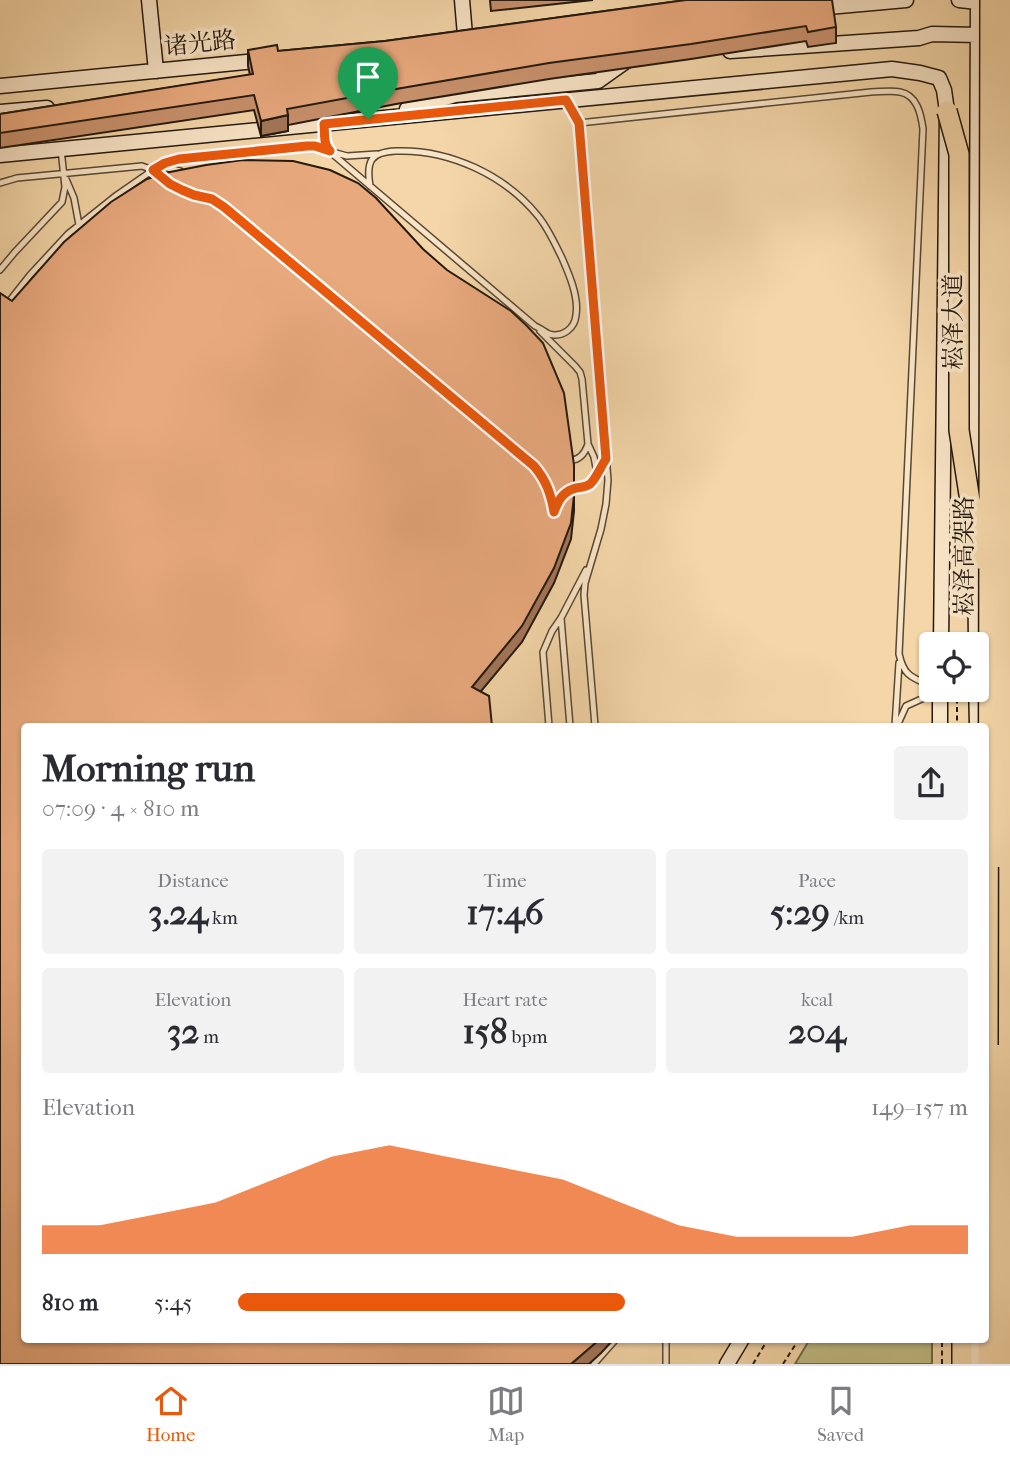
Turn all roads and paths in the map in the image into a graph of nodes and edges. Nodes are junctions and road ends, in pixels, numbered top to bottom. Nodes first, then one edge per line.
1 (149, 0) edge
2 (462, 0) edge
3 (906, 0) edge
4 (959, 0) edge
5 (1006, 0) edge
6 (982, 1) edge
7 (800, 10) edge
8 (1010, 16) edge
9 (978, 34) junction
10 (712, 53) edge
11 (277, 59) edge
12 (467, 61) edge
13 (603, 61) edge
14 (156, 71) junction
15 (0, 86) edge
16 (566, 100) junction
17 (55, 107) edge
18 (947, 111) junction
19 (0, 112) edge
20 (368, 119) junction
21 (579, 123) junction
22 (324, 124) junction
23 (61, 149) junction
24 (330, 151) junction
25 (237, 153) junction
26 (381, 153) junction
27 (0, 155) edge
28 (230, 159) edge
29 (153, 170) junction
30 (63, 173) junction
31 (184, 173) edge
32 (0, 183) edge
33 (170, 184) edge
34 (370, 186) junction
35 (79, 225) junction
36 (0, 271) edge
37 (0, 313) edge
38 (536, 326) junction
39 (588, 444) junction
40 (565, 459) edge
41 (606, 459) junction
42 (597, 473) junction
43 (562, 495) edge
44 (593, 554) junction
45 (989, 615) junction
46 (561, 618) junction
47 (941, 632) edge
48 (976, 632) edge
49 (899, 654) junction
50 (919, 680) edge
51 (989, 688) edge
52 (1010, 688) edge
53 (919, 700) edge
54 (940, 702) edge
55 (957, 702) edge
56 (976, 702) edge
57 (549, 723) edge
58 (570, 723) edge
59 (595, 723) edge
60 (896, 723) edge
61 (898, 723) edge
62 (940, 723) edge
63 (957, 723) edge
64 (977, 723) edge
65 (989, 723) edge
66 (1002, 858) junction
67 (1010, 989) edge
68 (612, 1343) edge
69 (666, 1343) edge
70 (740, 1343) edge
71 (766, 1343) edge
72 (796, 1343) edge
73 (942, 1343) edge
74 (962, 1343) edge
75 (976, 1343) edge
76 (988, 1343) edge
77 (594, 1364) edge
78 (666, 1364) edge
79 (727, 1364) edge
80 (753, 1364) edge
81 (783, 1364) edge
82 (942, 1364) edge
83 (962, 1364) edge
84 (976, 1364) edge
85 (988, 1364) edge
86 (1004, 1364) edge

1 - 14 main road
2 - 12 main road
3 - 7 main road
4 - 6 main road
5 - 66 highway, 崧泽高架路, bridge
6 - 8 main road
6 - 9 main road, 崧泽大道
6 - 45 highway, 崧泽高架路, bridge
9 - 10 main road
9 - 48 main road, 崧泽大道
11 - 14 main road, 诸光路
13 - 20 main road
14 - 15 main road, 诸光路
16 - 18 main road
16 - 20 main road
16 - 21 lane
17 - 19 main road
18 - 45 highway, bridge
18 - 47 main road
20 - 22 main road
21 - 41 lane
21 - 49 lane
22 - 23 main road
22 - 24 lane
23 - 27 main road
23 - 30 lane
24 - 25 lane
24 - 26 lane
24 - 34 lane
25 - 28 lane
25 - 29 lane
26 - 34 lane
26 - 38 lane
29 - 30 lane
29 - 31 lane
29 - 33 lane
29 - 35 lane
30 - 32 lane
30 - 35 lane
30 - 36 lane
34 - 38 lane
35 - 37 lane
38 - 39 lane
39 - 40 lane
39 - 42 lane
41 - 42 lane
41 - 44 lane
42 - 43 lane
44 - 46 lane
44 - 59 lane
45 - 65 highway, 崧泽高架路, bridge
46 - 57 lane
46 - 58 lane
49 - 50 lane
49 - 60 lane
51 - 52 main road
53 - 61 lane
54 - 62 main road
55 - 63 path
56 - 64 main road
66 - 67 highway
66 - 86 highway, 崧泽高架路
68 - 77 lane
69 - 78 lane
70 - 79 main road
71 - 80 path
72 - 81 path
73 - 82 path
74 - 83 highway
75 - 84 main road
76 - 85 highway, 崧泽高架路

